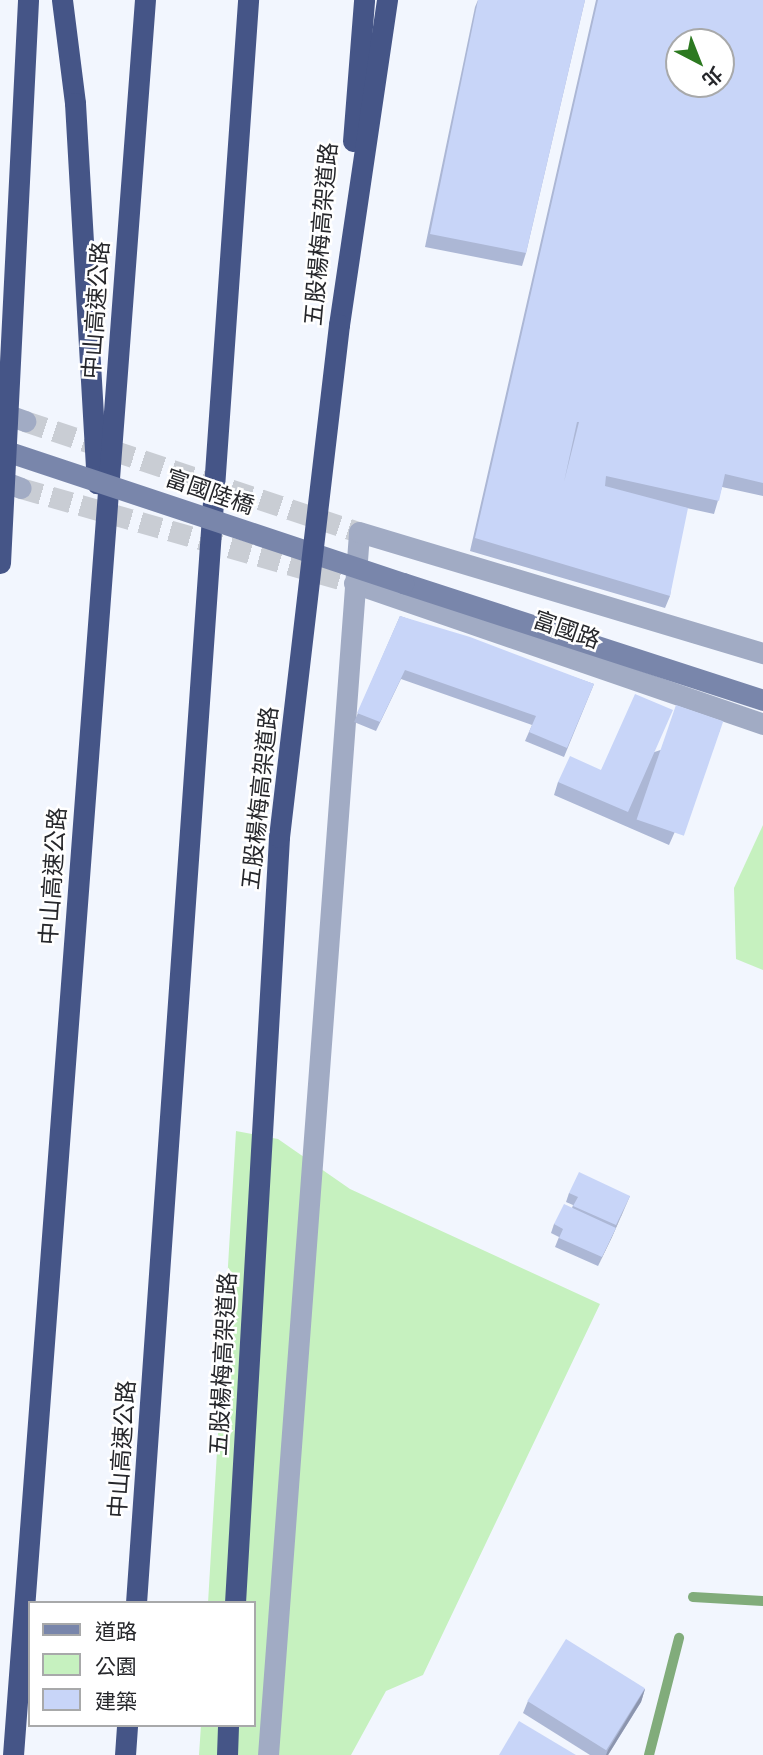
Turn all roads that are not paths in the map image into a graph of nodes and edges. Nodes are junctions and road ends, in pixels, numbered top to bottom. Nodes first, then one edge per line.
1 (28, 0) edge
2 (62, 0) edge
3 (145, 0) edge
4 (248, 0) edge
5 (259, 0) edge
6 (364, 0) edge
7 (387, 0) edge
8 (230, 303) junction
9 (339, 325) junction
10 (0, 412) edge
11 (25, 421) tunnel mouth
12 (0, 449) edge
13 (0, 481) edge
14 (21, 488) tunnel mouth
15 (0, 563) edge
16 (102, 566) junction
17 (354, 583) junction
18 (403, 583) joint
19 (556, 632) junction
20 (763, 653) edge
21 (763, 689) edge
22 (763, 700) edge
23 (763, 724) edge
24 (136, 1601) edge
25 (235, 1601) edge
26 (127, 1727) edge
27 (228, 1727) edge
28 (13, 1755) edge
29 (125, 1755) edge
30 (226, 1755) edge
31 (268, 1755) edge

1 - 15 highway, bridge
2 - 16 highway
3 - 16 highway, 中山高速公路
4 - 8 highway, 中山高速公路
5 - 8 highway
6 - 9 highway, 五股楊梅高架道路
7 - 9 highway
8 - 24 highway, 中山高速公路
9 - 25 highway, 五股楊梅高架道路, bridge
10 - 11 street
12 - 18 street, 富國陸橋, bridge
13 - 14 street
16 - 28 highway, 中山高速公路
17 - 20 street, 富國路
17 - 23 street, 富國路
17 - 31 street
18 - 19 street, 富國路
19 - 21 street, 富國路
19 - 22 street, 富國路
26 - 29 highway
27 - 30 highway

